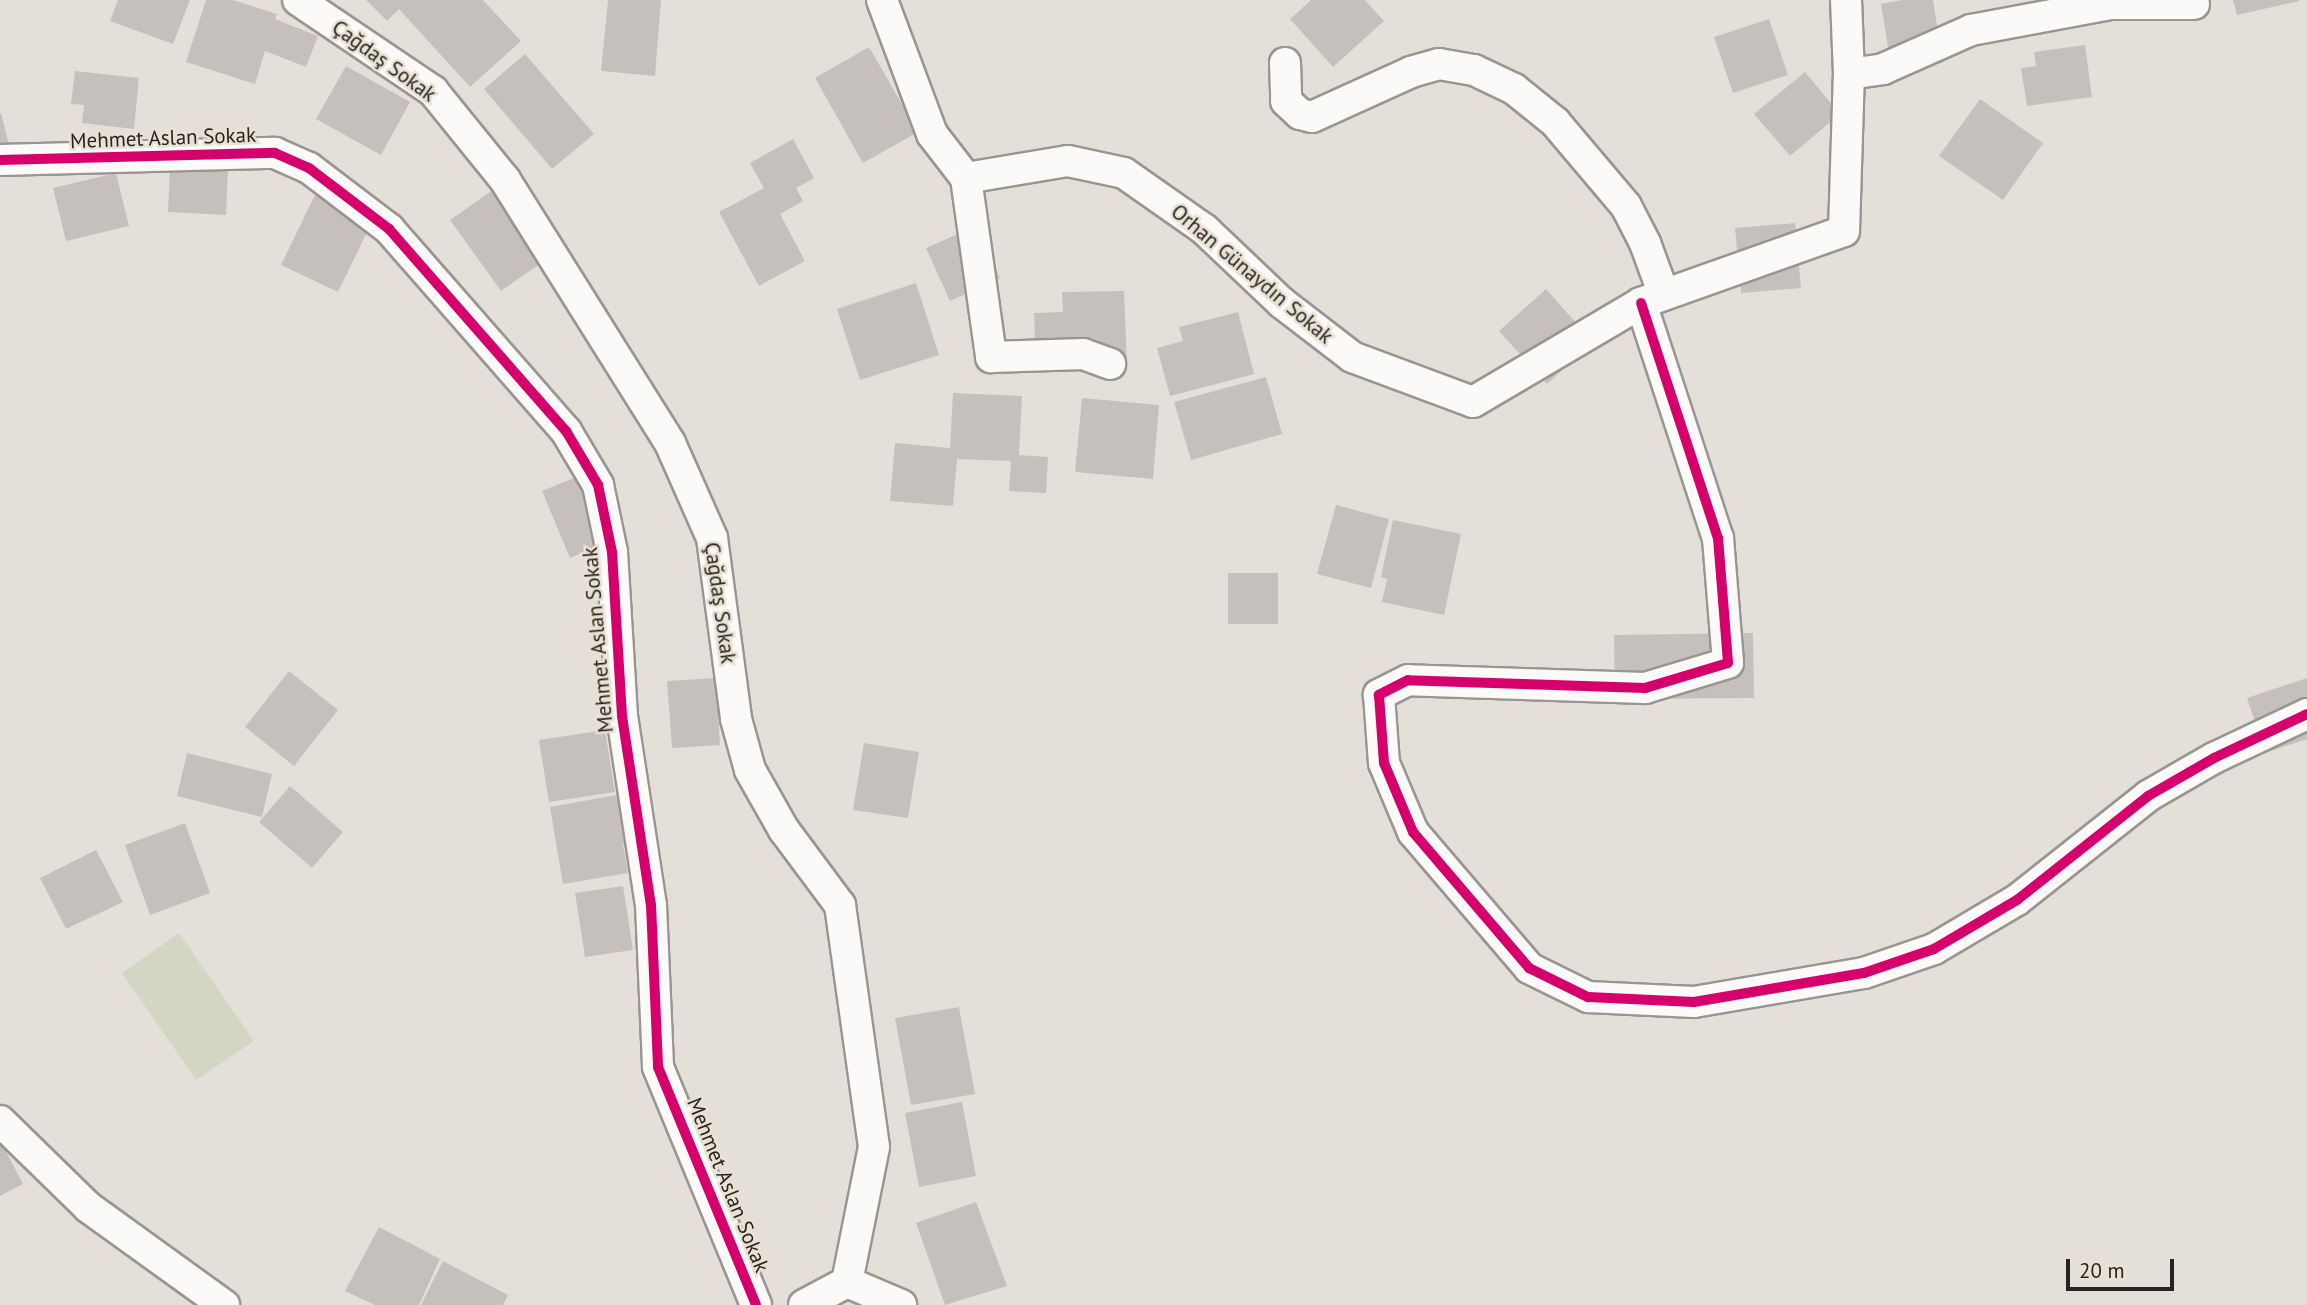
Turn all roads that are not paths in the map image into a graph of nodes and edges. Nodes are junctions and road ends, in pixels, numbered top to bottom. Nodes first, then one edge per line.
1 (298, 0) edge
2 (882, 0) edge
3 (1846, 0) edge
4 (2194, 4) dead end
5 (1284, 63) dead end
6 (1849, 74) junction
7 (0, 160) edge
8 (966, 177) junction
9 (1653, 299) junction
10 (1110, 364) dead end
11 (2307, 714) edge
12 (0, 1121) edge
13 (847, 1282) junction
14 (224, 1305) edge
15 (756, 1305) edge
16 (804, 1305) edge
17 (901, 1305) edge

1 - 13 street, Çağdaş Sokak
2 - 8 street
3 - 6 street, Orhan Günaydın Sokak
4 - 6 street
5 - 9 street
6 - 9 street, Orhan Günaydın Sokak
7 - 15 street, Mehmet Aslan Sokak
8 - 9 street, Orhan Günaydın Sokak
8 - 10 street
9 - 11 street
12 - 14 street
13 - 16 street
13 - 17 street

